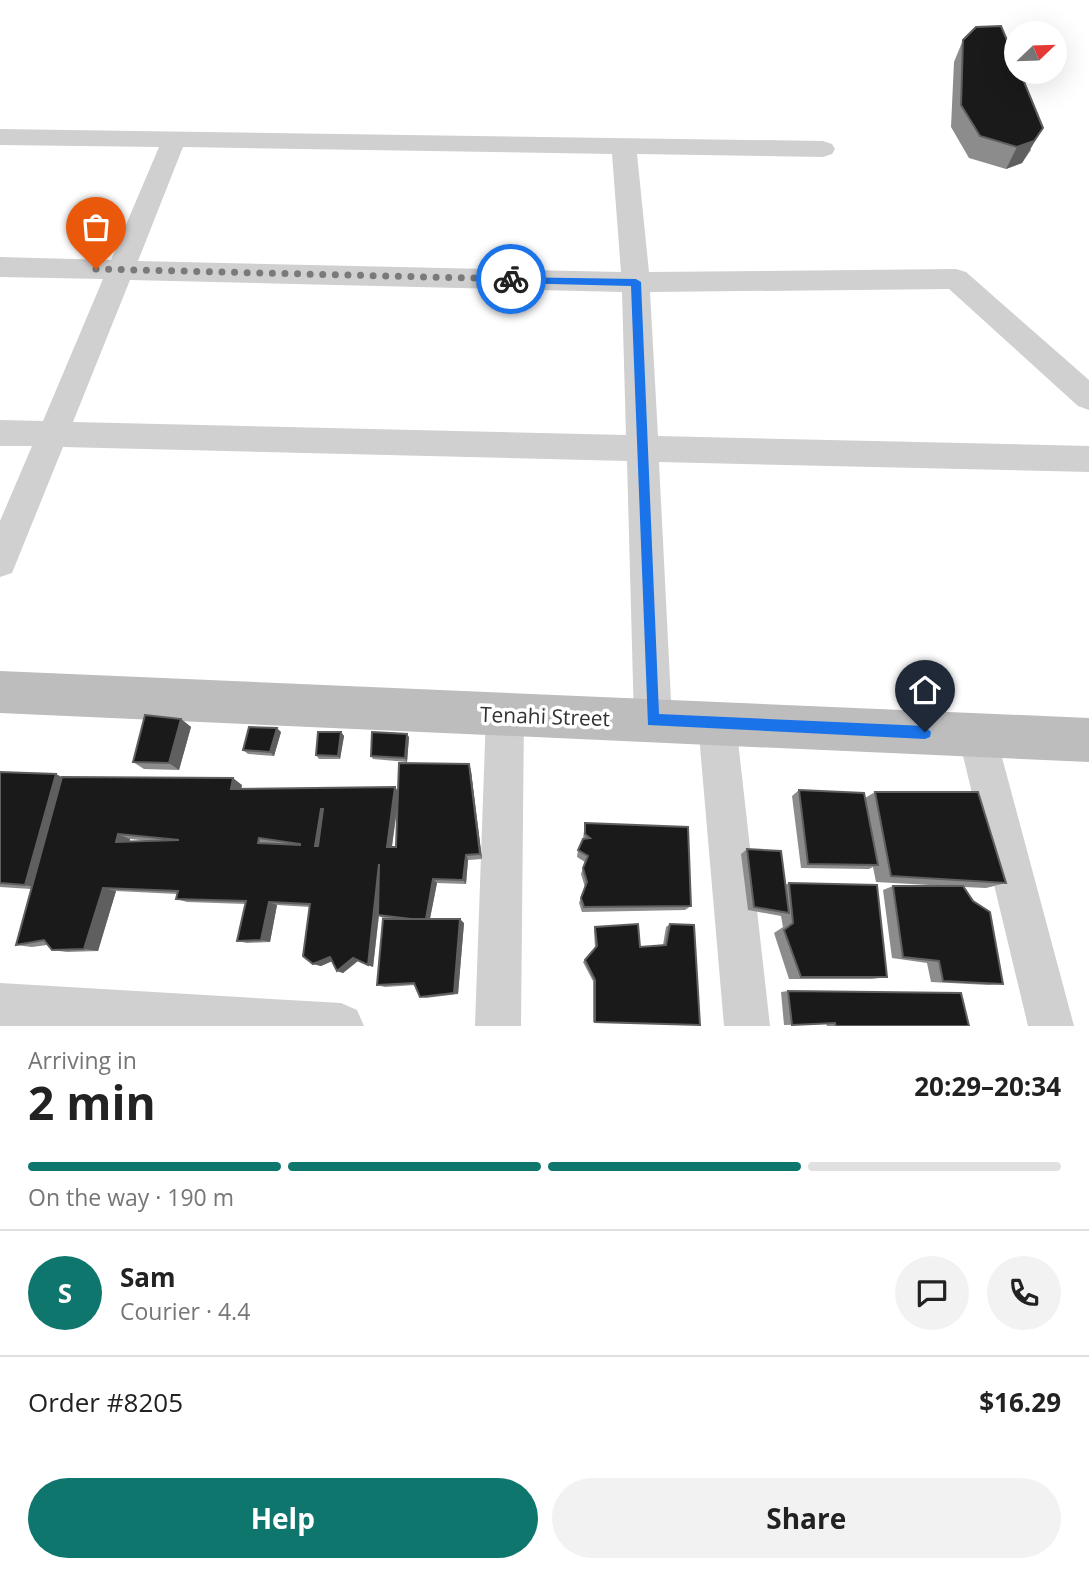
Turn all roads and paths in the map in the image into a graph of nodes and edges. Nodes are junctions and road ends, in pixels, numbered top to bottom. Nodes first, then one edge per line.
1 (0, 137) edge
2 (175, 138) junction
3 (624, 147) junction
4 (822, 149) dead end
5 (0, 267) edge
6 (120, 269) junction
7 (636, 282) junction
8 (1089, 398) edge
9 (0, 433) edge
10 (54, 434) junction
11 (642, 447) junction
12 (1089, 459) edge
13 (0, 562) edge
14 (3, 701) edge
15 (505, 714) junction
16 (653, 720) junction
17 (717, 723) junction
18 (977, 735) junction
19 (1089, 740) edge
20 (0, 1006) edge
21 (341, 1026) edge
22 (498, 1026) edge
23 (747, 1026) edge
24 (1051, 1026) edge

1 - 2 street
2 - 3 street
2 - 6 street
3 - 4 street
3 - 7 street
5 - 6 street
6 - 7 street
6 - 10 street
7 - 8 street
7 - 11 street
9 - 10 street
10 - 11 street
10 - 13 street
11 - 12 street
11 - 16 street
14 - 15 street, Tenahi Street
15 - 16 street, Tenahi Street
15 - 22 street
16 - 17 street, Tenahi Street
17 - 18 street, Tenahi Street
17 - 23 street
18 - 19 street, Tenahi Street
18 - 24 street
20 - 21 street

